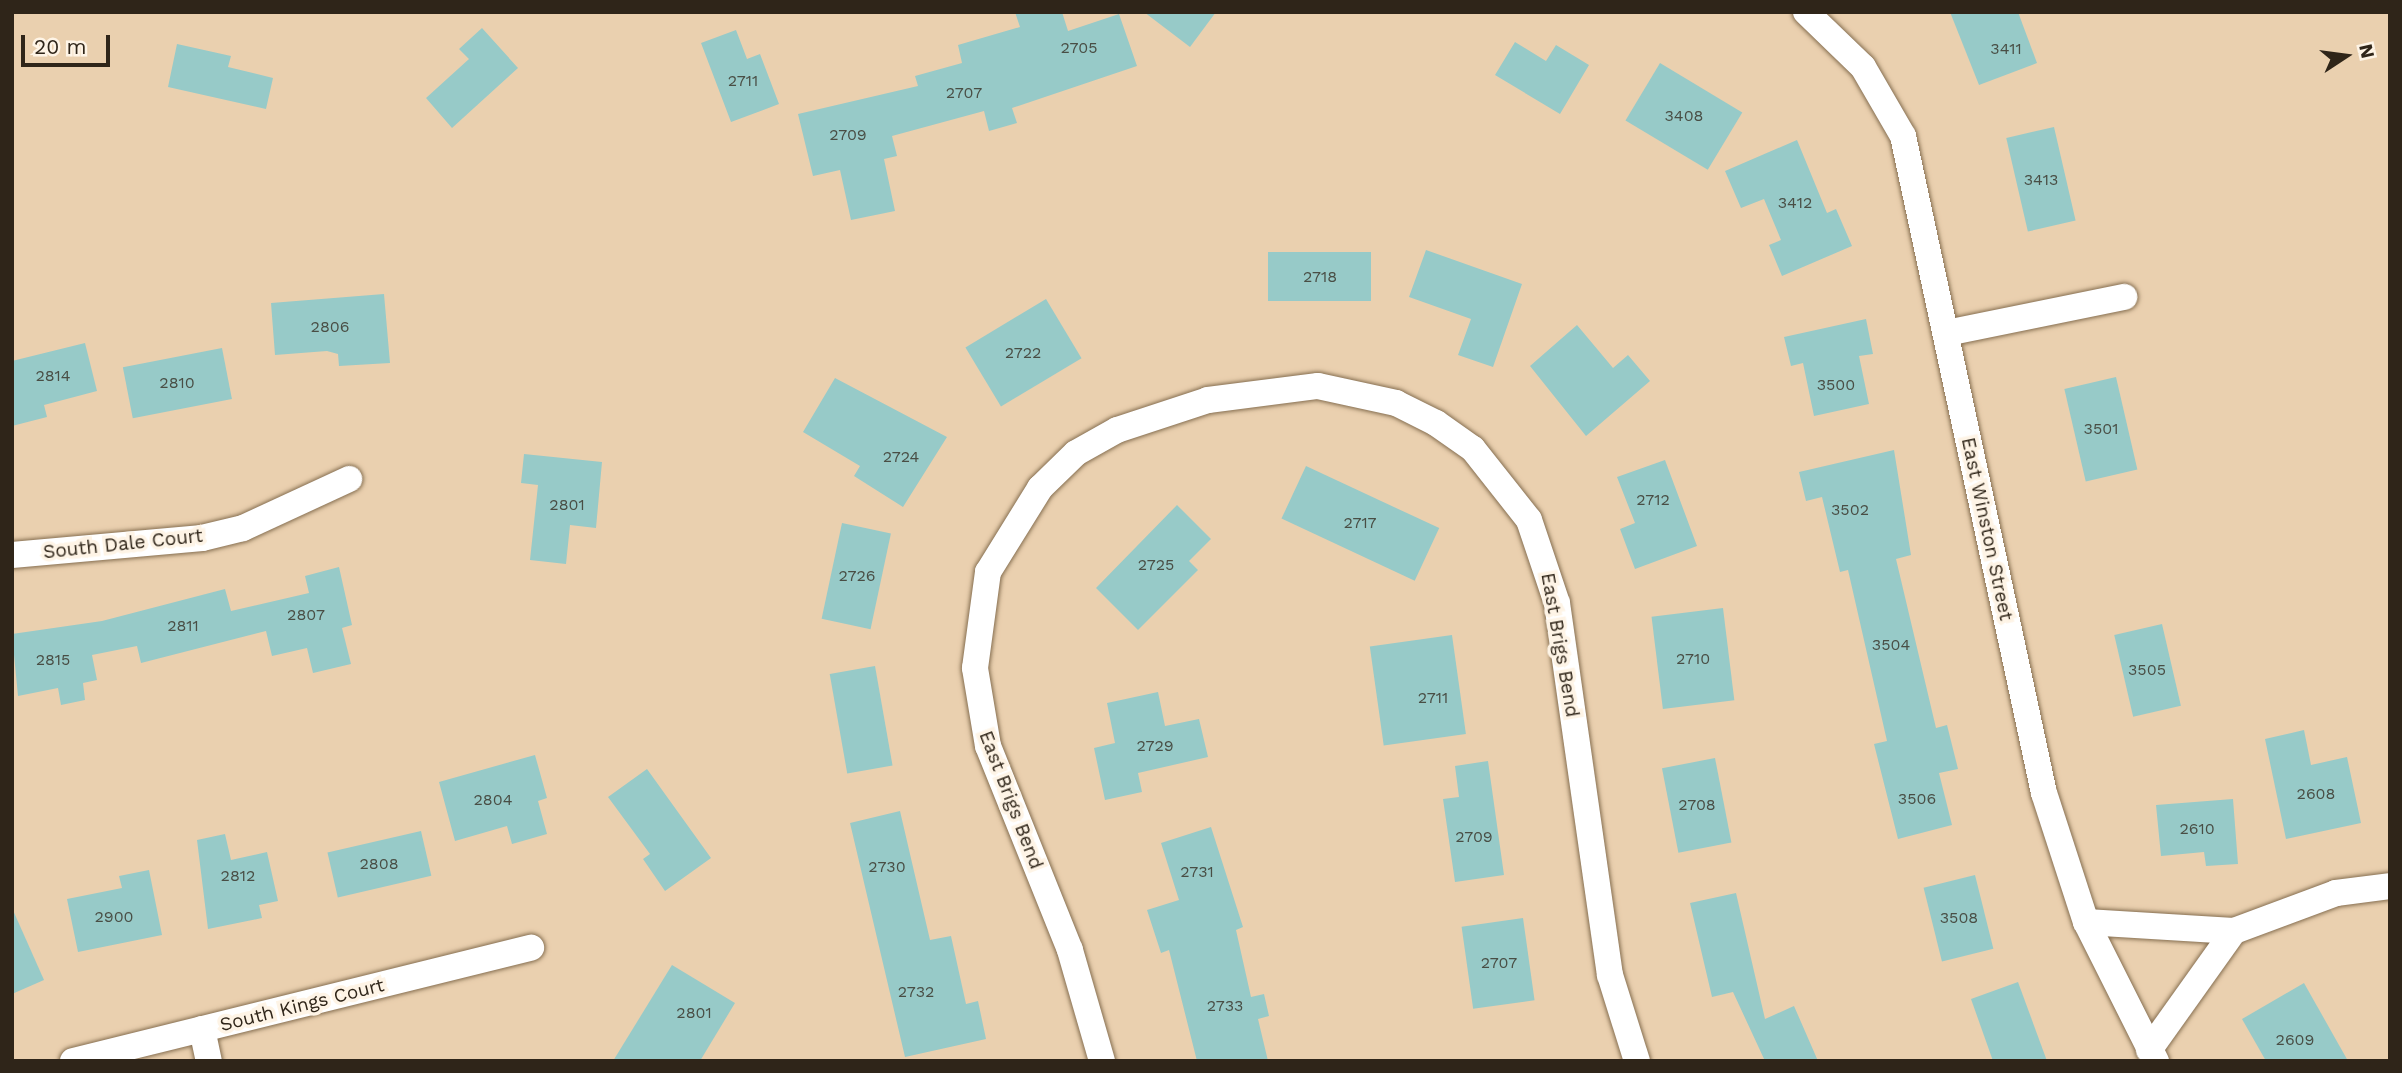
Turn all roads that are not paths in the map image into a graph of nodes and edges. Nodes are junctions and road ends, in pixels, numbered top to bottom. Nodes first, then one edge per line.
1 (1806, 12) edge
2 (2124, 297) dead end
3 (1947, 333) junction
4 (349, 479) dead end
5 (12, 555) edge
6 (2390, 886) edge
7 (2086, 922) junction
8 (2234, 931) junction
9 (531, 948) dead end
10 (202, 1029) junction
11 (2152, 1055) edge
12 (73, 1061) edge
13 (209, 1061) edge
14 (1102, 1061) edge
15 (1637, 1061) edge

1 - 3 street, East Winston Street
2 - 3 street
3 - 7 street, East Winston Street
4 - 5 street, South Dale Court
6 - 8 street
7 - 8 street
7 - 11 street, East Winston Street
8 - 11 street
9 - 10 street, South Kings Court
10 - 12 street, South Kings Court
10 - 13 street
14 - 15 street, East Brigs Bend

